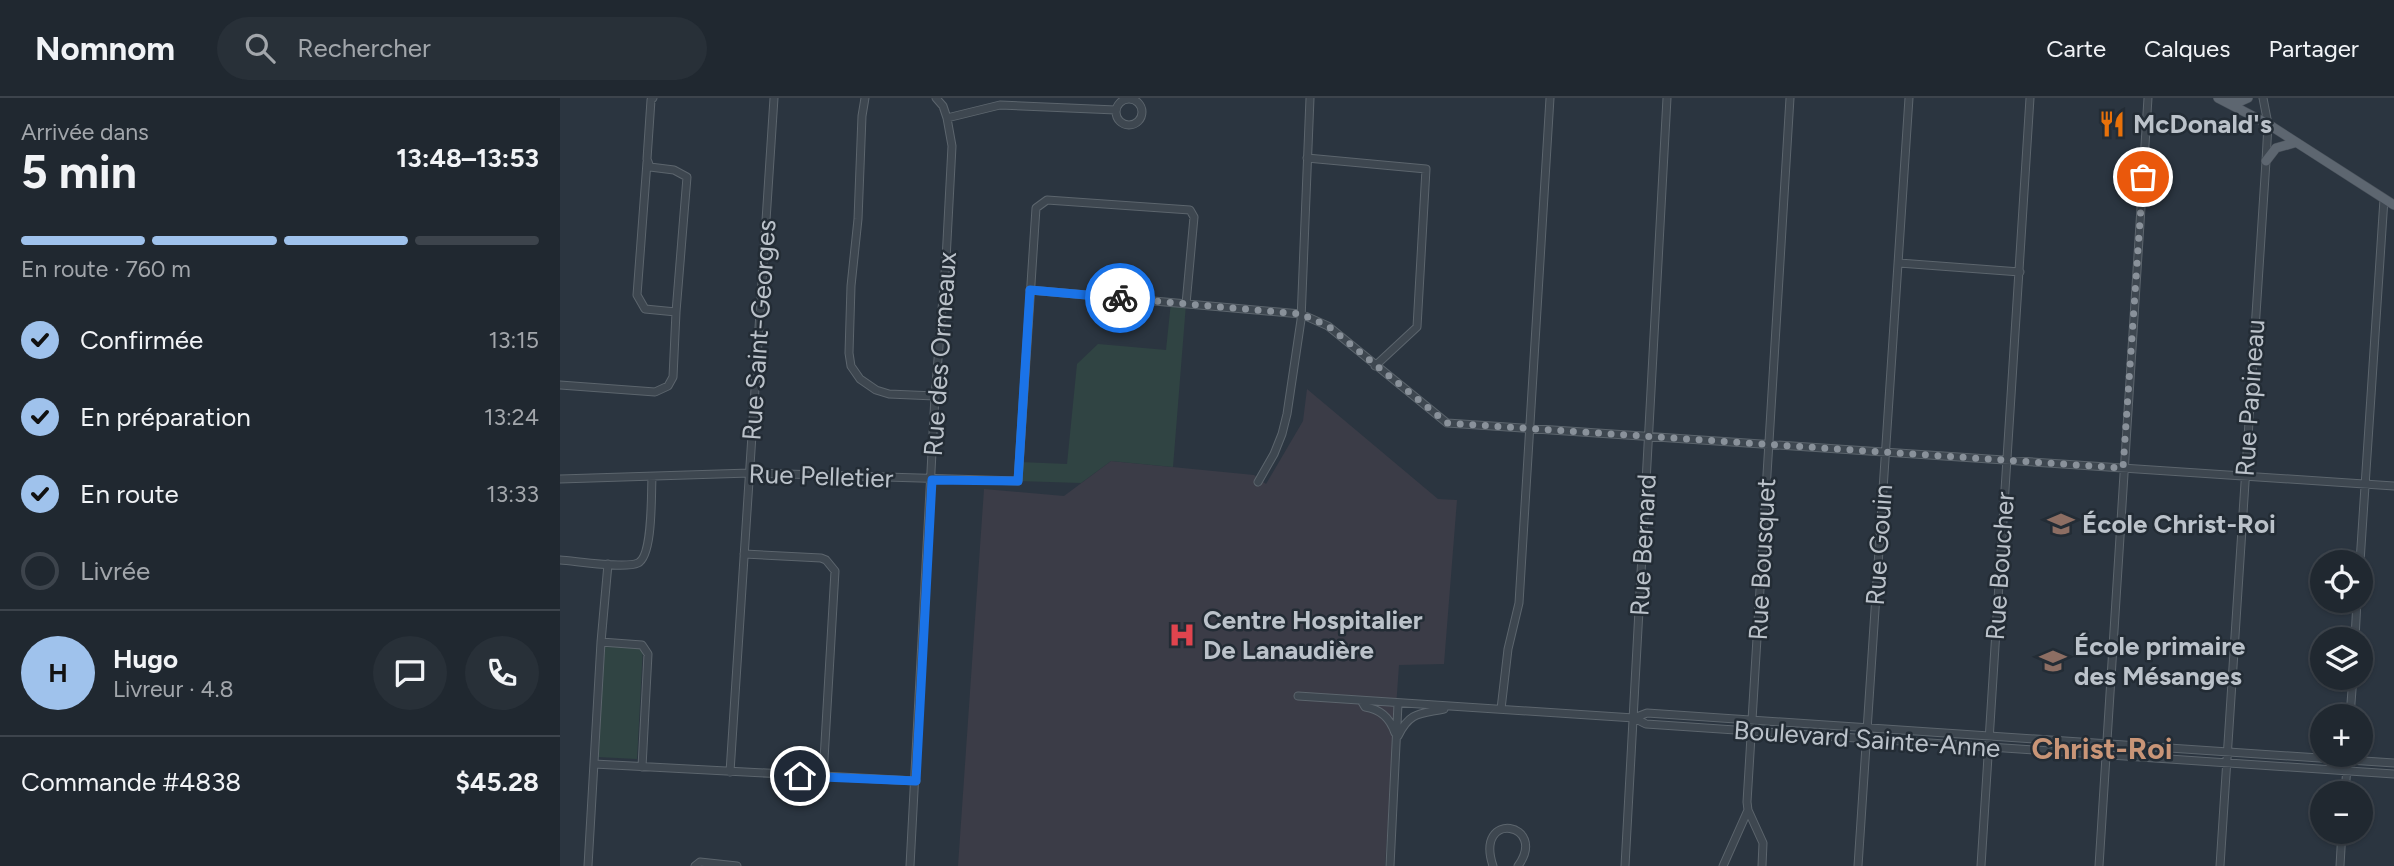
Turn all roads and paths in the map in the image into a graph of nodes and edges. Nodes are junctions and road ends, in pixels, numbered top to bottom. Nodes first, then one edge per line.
1 (653, 98) edge
2 (774, 98) edge
3 (865, 98) edge
4 (936, 98) edge
5 (1310, 98) edge
6 (1550, 98) edge
7 (1667, 98) edge
8 (1790, 98) edge
9 (1909, 98) edge
10 (2030, 98) edge
11 (2148, 98) edge
12 (2248, 98) edge
13 (2263, 98) edge
14 (2220, 99) edge
15 (1116, 110) dead end
16 (947, 118) junction
17 (2268, 124) junction
18 (2294, 143) junction
19 (1307, 158) junction
20 (647, 159) junction
21 (2266, 161) junction
22 (2384, 199) junction
23 (2394, 205) edge
24 (1899, 264) junction
25 (2020, 272) junction
26 (1030, 290) junction
27 (1186, 304) junction
28 (676, 313) junction
29 (1301, 314) junction
30 (1375, 366) junction
31 (560, 386) edge
32 (935, 396) junction
33 (1530, 430) junction
34 (1649, 437) junction
35 (1768, 444) junction
36 (1884, 453) junction
37 (2007, 460) junction
38 (2123, 468) junction
39 (750, 473) junction
40 (2245, 476) junction
41 (652, 478) junction
42 (560, 479) edge
43 (932, 480) junction
44 (1258, 482) dead end
45 (2364, 484) junction
46 (2394, 486) edge
47 (2361, 550) edge
48 (744, 554) junction
49 (560, 560) edge
50 (608, 564) junction
51 (601, 642) junction
52 (1298, 696) dead end
53 (1362, 702) junction
54 (1398, 704) junction
55 (1452, 706) junction
56 (1501, 709) junction
57 (1634, 718) junction
58 (1753, 720) junction
59 (1868, 728) junction
60 (1752, 731) junction
61 (1989, 736) junction
62 (1867, 739) junction
63 (1396, 740) junction
64 (2106, 743) junction
65 (1989, 747) junction
66 (1396, 751) junction
67 (2228, 751) junction
68 (2105, 754) junction
69 (2310, 755) edge
70 (2373, 760) edge
71 (2227, 762) junction
72 (2394, 763) edge
73 (594, 764) junction
74 (642, 767) junction
75 (2347, 767) edge
76 (2347, 770) junction
77 (730, 772) junction
78 (2394, 774) edge
79 (823, 778) junction
80 (916, 781) junction
81 (2346, 781) edge
82 (1748, 810) junction
83 (2341, 844) edge
84 (588, 866) edge
85 (695, 866) edge
86 (737, 866) edge
87 (910, 866) edge
88 (1390, 866) edge
89 (1493, 866) edge
90 (1518, 866) edge
91 (1625, 866) edge
92 (1723, 866) edge
93 (1762, 866) edge
94 (1858, 866) edge
95 (1981, 866) edge
96 (2099, 866) edge
97 (2220, 866) edge
98 (2340, 866) edge

1 - 20 street
2 - 39 street, Rue Saint-Georges
3 - 32 street
4 - 16 street, Rue des Ormeaux
5 - 19 street
6 - 33 street
7 - 34 street, Rue Bernard
8 - 35 street, Rue Bousquet
9 - 24 street, Rue Gouin
10 - 25 street, Rue Boucher
11 - 38 street
12 - 14 main road
13 - 17 street, Rue Papineau
14 - 17 main road
15 - 16 street
16 - 32 street, Rue des Ormeaux
17 - 18 main road
17 - 21 street, Rue Papineau
18 - 21 main road
18 - 22 main road
19 - 29 street
19 - 30 street
20 - 28 street
20 - 28 street
21 - 40 street, Rue Papineau
22 - 23 main road
22 - 45 street
24 - 25 street
24 - 36 street, Rue Gouin
25 - 37 street, Rue Boucher
26 - 27 street
26 - 27 street, Rue Pelletier
26 - 43 street, Rue Pelletier
27 - 29 street
28 - 31 street
29 - 30 street
29 - 44 street
30 - 33 street
32 - 43 street, Rue des Ormeaux
33 - 34 street
33 - 56 street
34 - 35 street
34 - 57 street, Rue Bernard
35 - 36 street
35 - 58 street, Rue Bousquet
36 - 37 street
36 - 59 street, Rue Gouin
37 - 38 street
37 - 61 street, Rue Boucher
38 - 40 street
38 - 64 street
39 - 41 street, Rue Pelletier
39 - 43 street, Rue Pelletier
39 - 48 street, Rue Saint-Georges
40 - 45 street
40 - 67 street, Rue Papineau
41 - 42 street, Rue Pelletier
41 - 50 street
43 - 80 street, Rue des Ormeaux
45 - 46 street
45 - 47 street
48 - 77 street, Rue Saint-Georges
48 - 79 street
49 - 50 street
50 - 51 street
51 - 73 street
51 - 74 street
52 - 53 street, Boulevard Sainte-Anne
53 - 54 street, Boulevard Sainte-Anne
53 - 63 street
54 - 55 street, Boulevard Sainte-Anne
54 - 63 street
55 - 56 street, Boulevard Sainte-Anne
55 - 66 street
56 - 57 street, Boulevard Sainte-Anne
57 - 58 street, Boulevard Sainte-Anne
57 - 60 street, Boulevard Sainte-Anne
57 - 91 street, Rue Bernard
58 - 59 street, Boulevard Sainte-Anne
58 - 60 street, Rue Bousquet
59 - 61 street, Boulevard Sainte-Anne
59 - 62 street, Rue Gouin
60 - 62 street, Boulevard Sainte-Anne
60 - 82 street, Rue Bousquet
61 - 64 street, Boulevard Sainte-Anne
61 - 65 street, Rue Boucher
62 - 65 street, Boulevard Sainte-Anne
62 - 94 street, Rue Gouin
63 - 66 street
64 - 67 street, Boulevard Sainte-Anne
64 - 68 street
65 - 68 street, Boulevard Sainte-Anne
65 - 95 street, Rue Boucher
66 - 88 street
67 - 69 street, Boulevard Sainte-Anne
67 - 71 street, Rue Papineau
68 - 71 street, Boulevard Sainte-Anne
68 - 96 street
70 - 72 street, Boulevard Sainte-Anne
71 - 76 street, Boulevard Sainte-Anne
71 - 97 street, Rue Papineau
73 - 74 street
73 - 84 street
74 - 77 street
75 - 76 street
76 - 78 street, Boulevard Sainte-Anne
76 - 81 street
77 - 79 street
79 - 80 street
80 - 87 street, Rue des Ormeaux
82 - 92 street, Rue Bousquet
82 - 93 street, Rue Bousquet
83 - 98 street
85 - 86 street
89 - 90 street

